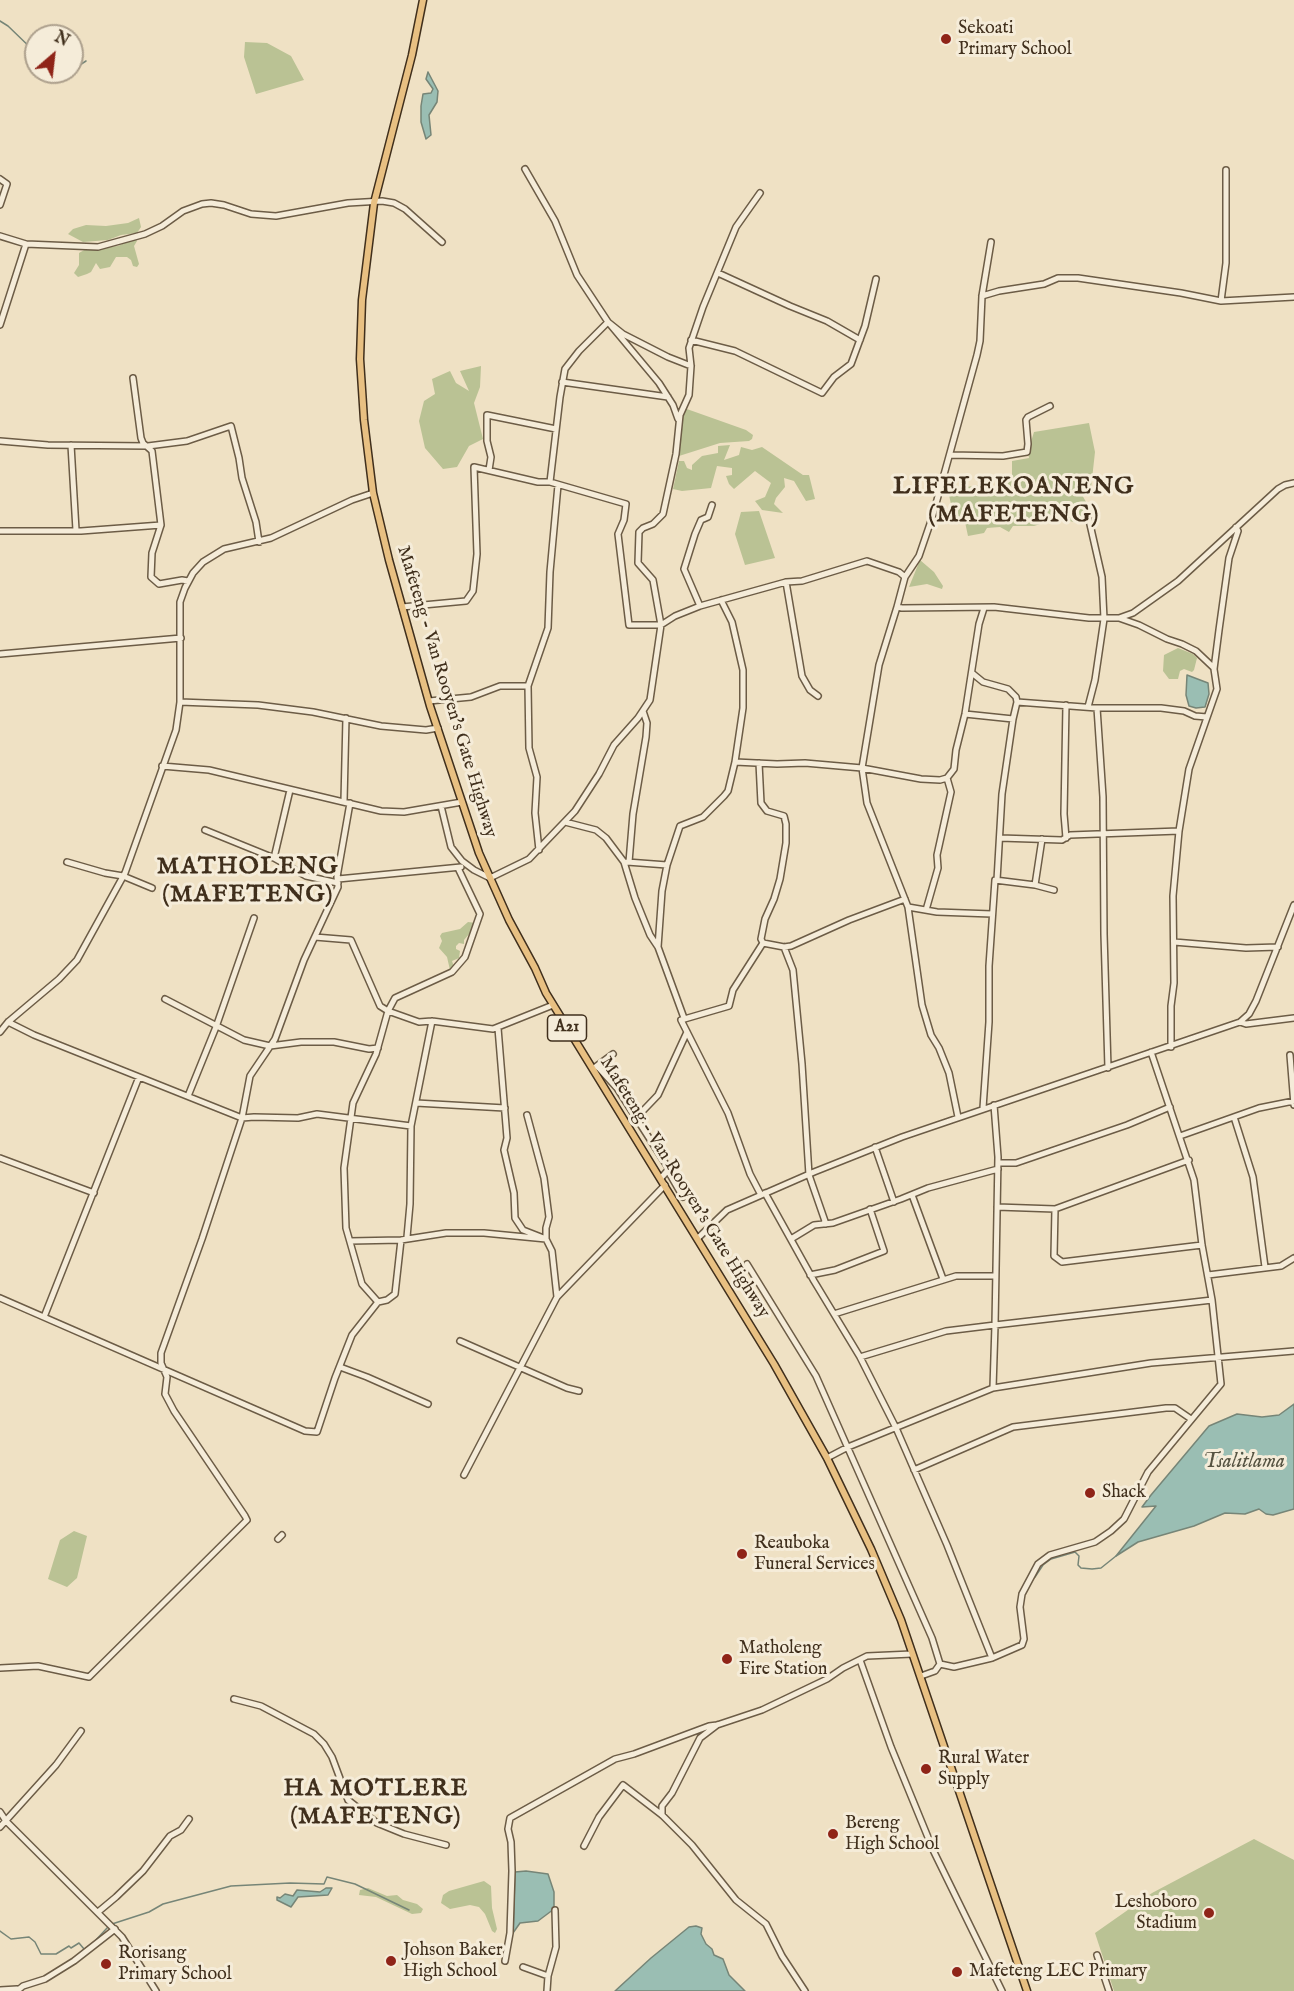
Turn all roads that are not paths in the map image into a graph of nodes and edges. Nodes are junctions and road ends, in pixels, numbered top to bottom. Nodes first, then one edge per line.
1 (423, 0) edge
2 (525, 169) dead end
3 (1226, 170) dead end
4 (0, 179) edge
5 (760, 193) dead end
6 (374, 203) junction
7 (0, 205) edge
8 (0, 236) edge
9 (442, 242) dead end
10 (991, 242) dead end
11 (26, 244) junction
12 (718, 273) junction
13 (876, 279) dead end
14 (982, 296) junction
15 (1294, 297) edge
16 (1221, 301) junction
17 (608, 322) junction
18 (0, 325) edge
19 (692, 340) junction
20 (860, 340) junction
21 (691, 366) junction
22 (132, 378) dead end
23 (562, 382) junction
24 (668, 397) junction
25 (1050, 406) dead end
26 (679, 420) junction
27 (556, 429) junction
28 (0, 441) edge
29 (71, 445) junction
30 (148, 446) junction
31 (950, 455) junction
32 (489, 470) junction
33 (550, 482) junction
34 (1294, 483) edge
35 (558, 485) junction
36 (373, 493) junction
37 (712, 505) dead end
38 (1089, 520) dead end
39 (161, 525) junction
40 (1236, 527) junction
41 (76, 530) junction
42 (0, 531) edge
43 (259, 542) junction
44 (905, 577) junction
45 (188, 581) junction
46 (786, 582) junction
47 (721, 600) junction
48 (700, 606) junction
49 (402, 607) junction
50 (897, 607) junction
51 (984, 608) junction
52 (1119, 618) junction
53 (1104, 619) junction
54 (662, 625) junction
55 (181, 638) junction
56 (0, 654) edge
57 (1214, 669) junction
58 (972, 673) junction
59 (528, 686) junction
60 (818, 696) dead end
61 (429, 701) junction
62 (180, 702) junction
63 (1017, 702) junction
64 (1066, 705) junction
65 (1088, 707) junction
66 (1096, 708) junction
67 (643, 711) junction
68 (965, 714) junction
69 (1207, 717) junction
70 (346, 718) junction
71 (1013, 719) junction
72 (438, 728) junction
73 (735, 762) junction
74 (759, 763) junction
75 (162, 766) junction
76 (862, 768) junction
77 (947, 778) junction
78 (290, 790) junction
79 (347, 802) junction
80 (462, 802) junction
81 (441, 806) junction
82 (565, 822) junction
83 (205, 830) dead end
84 (1179, 831) junction
85 (1104, 832) junction
86 (1000, 838) junction
87 (1066, 838) junction
88 (1042, 839) junction
89 (539, 850) junction
90 (274, 858) junction
91 (67, 862) dead end
92 (626, 862) junction
93 (466, 864) junction
94 (667, 865) junction
95 (459, 868) junction
96 (123, 876) junction
97 (490, 878) junction
98 (997, 880) junction
99 (338, 881) junction
100 (1035, 885) junction
101 (152, 888) dead end
102 (1054, 890) dead end
103 (905, 899) junction
104 (1294, 905) edge
105 (908, 907) junction
106 (926, 910) junction
107 (992, 914) junction
108 (254, 918) dead end
109 (315, 937) junction
110 (1174, 942) junction
111 (764, 943) junction
112 (658, 947) junction
113 (784, 947) junction
114 (1278, 947) junction
115 (165, 999) dead end
116 (553, 1005) junction
117 (388, 1011) junction
118 (684, 1018) junction
119 (1294, 1018) edge
120 (432, 1021) junction
121 (8, 1022) junction
122 (1240, 1022) junction
123 (216, 1027) junction
124 (498, 1028) junction
125 (0, 1032) edge
126 (687, 1032) junction
127 (270, 1046) junction
128 (1171, 1047) junction
129 (378, 1048) junction
130 (1151, 1052) junction
131 (613, 1054) dead end
132 (1290, 1055) dead end
133 (595, 1067) junction
134 (1108, 1068) junction
135 (139, 1077) junction
136 (188, 1096) junction
137 (1294, 1102) edge
138 (416, 1103) junction
139 (994, 1105) junction
140 (1170, 1107) junction
141 (505, 1108) junction
142 (983, 1108) junction
143 (527, 1115) dead end
144 (351, 1117) junction
145 (958, 1117) junction
146 (1234, 1117) junction
147 (242, 1118) junction
148 (636, 1118) junction
149 (411, 1126) junction
150 (1180, 1136) junction
151 (875, 1147) junction
152 (0, 1158) edge
153 (1189, 1160) junction
154 (998, 1166) junction
155 (668, 1171) junction
156 (809, 1175) junction
157 (660, 1178) junction
158 (665, 1185) junction
159 (94, 1193) junction
160 (763, 1194) junction
161 (912, 1195) junction
162 (683, 1197) dead end
163 (894, 1202) junction
164 (996, 1207) junction
165 (870, 1209) junction
166 (1055, 1209) junction
167 (826, 1224) junction
168 (407, 1237) junction
169 (698, 1238) junction
170 (546, 1239) junction
171 (790, 1239) junction
172 (401, 1240) junction
173 (350, 1241) junction
174 (1202, 1245) junction
175 (1294, 1258) edge
176 (747, 1264) dead end
177 (1265, 1267) junction
178 (810, 1275) junction
179 (1208, 1275) junction
180 (994, 1276) junction
181 (943, 1280) junction
182 (557, 1297) junction
183 (0, 1298) edge
184 (1212, 1300) junction
185 (378, 1302) junction
186 (834, 1314) junction
187 (44, 1317) junction
188 (995, 1325) junction
189 (460, 1341) dead end
190 (1294, 1351) edge
191 (1219, 1356) junction
192 (861, 1357) junction
193 (340, 1367) junction
194 (522, 1367) junction
195 (165, 1370) junction
196 (993, 1388) junction
197 (579, 1390) dead end
198 (428, 1404) dead end
199 (1191, 1419) junction
200 (896, 1428) junction
201 (848, 1447) junction
202 (827, 1458) junction
203 (914, 1470) junction
204 (464, 1475) dead end
205 (912, 1654) junction
206 (993, 1658) junction
207 (860, 1660) junction
208 (940, 1664) junction
209 (0, 1668) edge
210 (921, 1676) junction
211 (234, 1699) dead end
212 (717, 1725) junction
213 (81, 1731) dead end
214 (0, 1812) edge
215 (662, 1815) junction
216 (189, 1819) dead end
217 (6, 1821) junction
218 (0, 1827) edge
219 (446, 1845) dead end
220 (584, 1846) dead end
221 (555, 1910) dead end
222 (98, 1912) junction
223 (115, 1929) junction
224 (1097, 1955) dead end
225 (505, 1961) dead end
226 (523, 1967) dead end
227 (548, 1976) junction
228 (0, 1990) edge
229 (17, 1990) edge
230 (156, 1991) edge
231 (547, 1991) edge
232 (805, 1991) edge
233 (1002, 1991) edge
234 (1027, 1991) edge
235 (1109, 1991) edge

1 - 6 main road, Mafeteng - Van Rooyen's Gate Highway / A21
2 - 17 street
3 - 16 street
4 - 7 street
5 - 12 street
6 - 9 street
6 - 11 street
6 - 36 main road, Mafeteng - Van Rooyen's Gate Highway / A21
8 - 11 street
10 - 14 street
11 - 18 street
12 - 19 street
12 - 20 street
13 - 20 street
14 - 16 street
14 - 31 street
15 - 16 street
17 - 21 street
17 - 23 street
17 - 24 street
19 - 20 street
19 - 21 street
21 - 26 street
22 - 30 street
23 - 24 street
23 - 27 street
24 - 26 street
25 - 31 street
26 - 54 street
27 - 32 street
27 - 33 street
28 - 29 street
29 - 30 street
29 - 41 street
30 - 39 street
30 - 43 street
31 - 44 street
32 - 33 street
32 - 49 street
33 - 35 street
34 - 40 street
35 - 54 street
35 - 59 street
36 - 43 street
36 - 49 main road, Mafeteng - Van Rooyen's Gate Highway / A21
37 - 48 street
38 - 53 street
39 - 41 street
39 - 45 street
40 - 52 street
40 - 57 street
41 - 42 street
43 - 45 street
44 - 46 street
44 - 50 street
45 - 55 street
46 - 47 street
46 - 60 street
47 - 48 street
47 - 73 street
48 - 54 street
49 - 61 main road, Mafeteng - Van Rooyen's Gate Highway / A21
50 - 51 street
50 - 76 street
51 - 53 street
51 - 58 street
52 - 53 street
52 - 57 street
53 - 65 street
54 - 67 street
55 - 56 street
55 - 62 street
57 - 69 street
58 - 63 street
58 - 68 street
59 - 61 street
59 - 89 street
61 - 72 main road, Mafeteng - Van Rooyen's Gate Highway / A21
62 - 70 street
62 - 75 street
63 - 64 street
63 - 71 street
64 - 65 street
64 - 87 street
65 - 66 street
66 - 69 street
66 - 85 street
67 - 82 street
67 - 92 street
68 - 71 street
68 - 77 street
69 - 84 street
70 - 72 street
70 - 79 street
71 - 86 street
72 - 80 main road, Mafeteng - Van Rooyen's Gate Highway / A21
73 - 74 street
73 - 94 street
74 - 76 street
74 - 111 street
75 - 78 street
75 - 96 street
76 - 77 street
76 - 103 street
77 - 106 street
78 - 79 street
78 - 90 street
79 - 81 street
79 - 99 street
80 - 81 street
80 - 97 main road, Mafeteng - Van Rooyen's Gate Highway / A21
81 - 93 street
82 - 89 street
82 - 92 street
83 - 90 street
84 - 85 street
84 - 110 street
85 - 87 street
85 - 134 street
86 - 88 street
86 - 98 street
87 - 88 street
88 - 100 street
89 - 97 street
90 - 99 street
91 - 96 street
92 - 94 street
92 - 112 street
93 - 95 street
93 - 97 street
94 - 112 street
95 - 99 street
95 - 117 street
96 - 101 street
96 - 121 street
97 - 116 main road, Mafeteng - Van Rooyen's Gate Highway / A21
98 - 100 street
98 - 107 street
99 - 109 street
100 - 102 street
103 - 105 street
103 - 113 street
104 - 114 street
105 - 106 street
105 - 145 street
106 - 107 street
107 - 142 street
108 - 123 street
109 - 117 street
109 - 127 street
110 - 114 street
110 - 128 street
111 - 113 street
111 - 118 street
112 - 118 street
113 - 156 street
114 - 122 street
115 - 123 street
116 - 124 street
116 - 133 main road, Mafeteng - Van Rooyen's Gate Highway / A21
117 - 120 street
117 - 129 street
118 - 126 street
119 - 122 street
120 - 124 street
120 - 138 street
121 - 125 street
121 - 135 street
122 - 128 street
123 - 127 street
123 - 136 street
124 - 141 street
126 - 148 street
126 - 160 street
127 - 129 street
127 - 147 street
128 - 130 street
129 - 144 street
130 - 134 street
130 - 140 street
131 - 133 street
132 - 137 street
133 - 148 street
133 - 157 main road, Mafeteng - Van Rooyen's Gate Highway / A21
134 - 139 street
135 - 136 street
135 - 159 street
136 - 147 street
137 - 146 street
138 - 141 street
138 - 149 street
139 - 142 street
139 - 154 street
140 - 150 street
140 - 154 street
141 - 170 street
142 - 145 street
143 - 170 street
144 - 147 street
144 - 149 street
144 - 173 street
145 - 151 street
146 - 150 street
146 - 177 street
147 - 195 street
148 - 155 street
149 - 168 street
150 - 153 street
151 - 156 street
151 - 163 street
152 - 159 street
153 - 166 street
153 - 174 street
154 - 161 street
154 - 164 street
155 - 157 street
155 - 162 street
156 - 160 street
156 - 167 street
157 - 158 main road, Mafeteng - Van Rooyen's Gate Highway / A21
158 - 169 main road, Mafeteng - Van Rooyen's Gate Highway / A21
158 - 182 street
159 - 187 street
160 - 169 street
160 - 171 street
161 - 163 street
161 - 181 street
163 - 165 street
164 - 166 street
164 - 180 street
165 - 167 street
165 - 178 street
166 - 174 street
167 - 171 street
168 - 170 street
168 - 172 street
169 - 202 main road, Mafeteng - Van Rooyen's Gate Highway / A21
170 - 182 street
171 - 178 street
172 - 173 street
172 - 185 street
173 - 185 street
174 - 179 street
175 - 177 street
176 - 201 street
177 - 179 street
178 - 186 street
179 - 184 street
180 - 181 street
180 - 188 street
181 - 186 street
182 - 194 street
183 - 187 street
184 - 188 street
184 - 191 street
185 - 193 street
186 - 192 street
187 - 195 street
188 - 192 street
188 - 196 street
189 - 194 street
190 - 191 street
191 - 196 street
191 - 199 street
192 - 200 street
193 - 195 street
193 - 198 street
194 - 197 street
194 - 204 street
195 - 209 street
196 - 200 street
199 - 203 street
199 - 206 street
200 - 201 street
200 - 203 street
201 - 202 street
201 - 208 street
202 - 205 main road, Mafeteng - Van Rooyen's Gate Highway / A21
203 - 206 street
205 - 207 street
205 - 210 main road, Mafeteng - Van Rooyen's Gate Highway / A21
206 - 208 street
207 - 212 street
207 - 233 street
208 - 210 street
210 - 234 main road, Mafeteng - Van Rooyen's Gate Highway / A21
211 - 219 street
212 - 215 street
212 - 225 street
213 - 217 street
214 - 217 street
215 - 220 street
215 - 232 street
216 - 222 street
217 - 218 street
217 - 222 street
221 - 227 street
222 - 223 street
223 - 229 street
223 - 230 street
224 - 235 street
226 - 227 street
227 - 231 street
228 - 229 street

